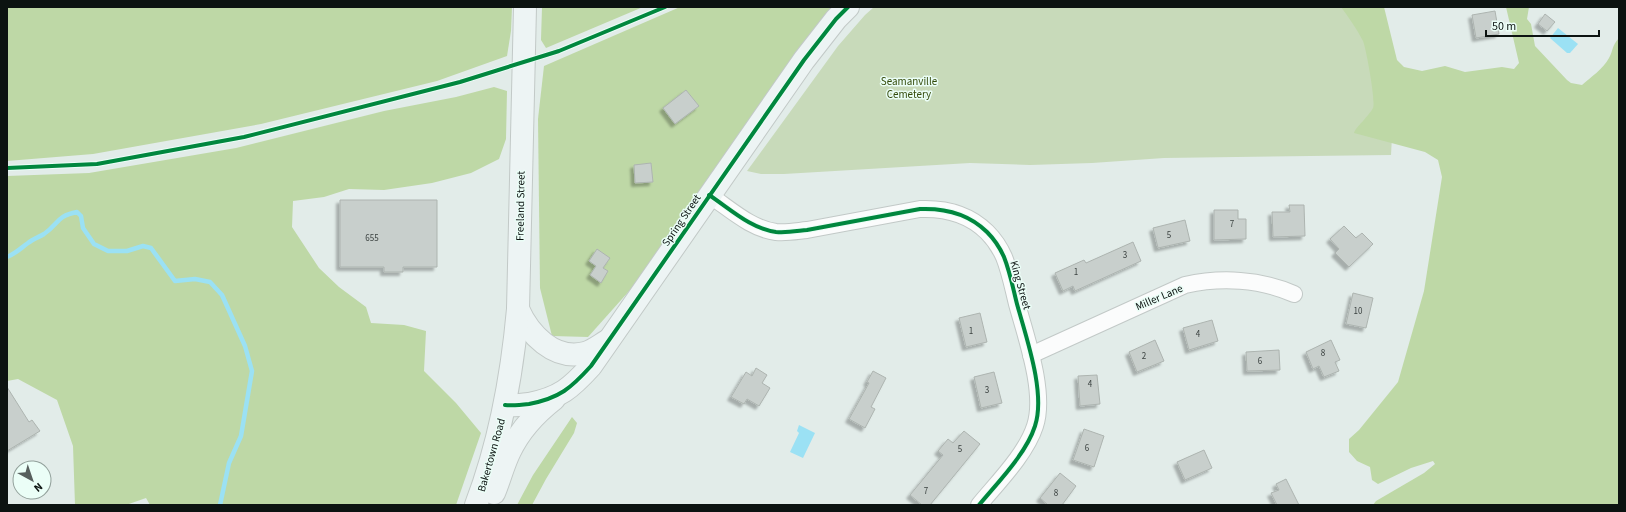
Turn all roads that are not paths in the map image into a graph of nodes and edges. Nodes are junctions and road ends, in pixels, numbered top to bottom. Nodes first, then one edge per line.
1 (525, 7) edge
2 (848, 7) edge
3 (709, 195) junction
4 (1294, 294) dead end
5 (518, 309) junction
6 (612, 337) junction
7 (1031, 355) junction
8 (558, 396) junction
9 (505, 405) junction
10 (476, 505) edge
11 (489, 505) edge
12 (979, 505) edge

1 - 5 street, Freeland Street
2 - 3 street, Spring Street
3 - 6 street, Spring Street
3 - 7 street, King Street
4 - 7 street, Miller Lane
5 - 6 street
5 - 9 street, Freeland Street
6 - 8 street, Spring Street
7 - 12 street, King Street
8 - 9 street, Spring Street
8 - 11 street
9 - 10 street, Bakertown Road

